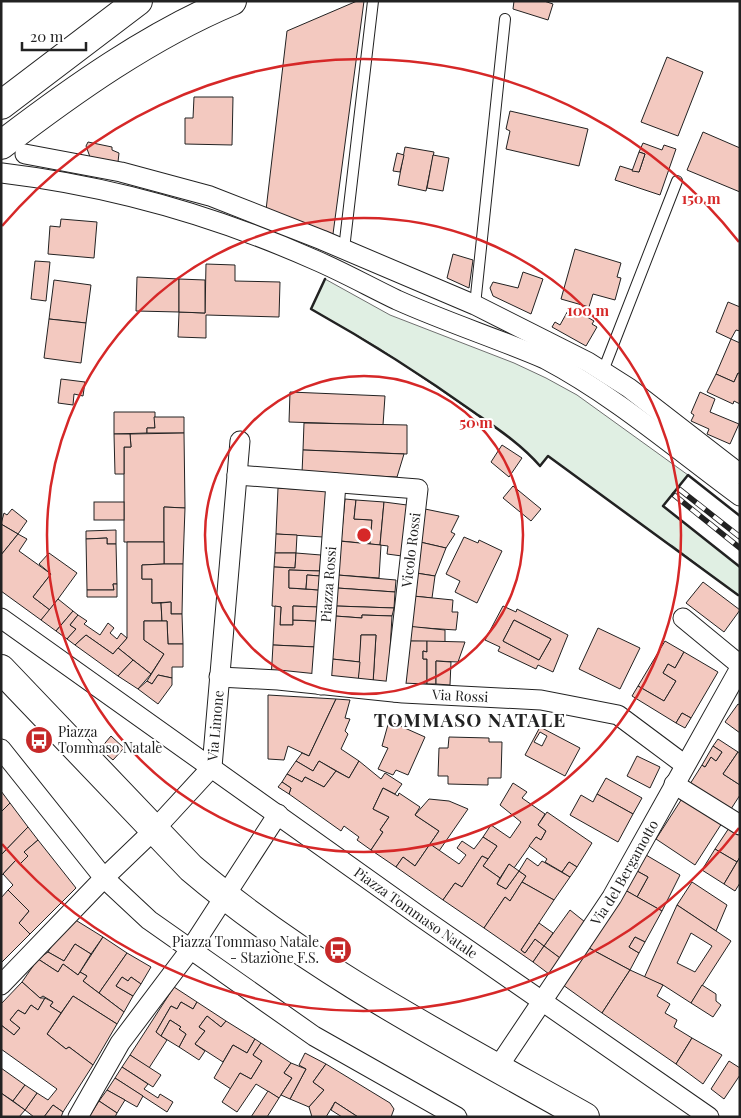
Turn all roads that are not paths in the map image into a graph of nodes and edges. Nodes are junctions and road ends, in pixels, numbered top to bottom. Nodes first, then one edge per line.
1 (106, 1) edge
2 (138, 1) edge
3 (232, 1) edge
4 (374, 1) edge
5 (505, 19) dead end
6 (24, 87) junction
7 (1, 105) edge
8 (13, 149) edge
9 (2, 173) edge
10 (677, 180) dead end
11 (344, 249) junction
12 (474, 305) junction
13 (603, 371) junction
14 (240, 441) dead end
15 (740, 474) edge
16 (237, 475) junction
17 (336, 483) junction
18 (740, 496) edge
19 (1, 618) edge
20 (683, 618) dead end
21 (740, 667) edge
22 (1, 669) edge
23 (219, 677) junction
24 (321, 685) junction
25 (395, 692) junction
26 (1, 749) edge
27 (685, 765) junction
28 (212, 767) junction
29 (674, 784) junction
30 (278, 814) junction
31 (740, 825) edge
32 (154, 830) junction
33 (104, 878) junction
34 (225, 897) junction
35 (190, 950) junction
36 (1, 985) edge
37 (543, 1001) junction
38 (498, 1067) junction
39 (78, 1117) edge
40 (457, 1117) edge
41 (586, 1117) edge
42 (709, 1117) edge

1 - 6 main road
2 - 6 main road
3 - 8 main road
4 - 11 lane
5 - 12 lane
6 - 7 main road
8 - 11 street
9 - 18 street
10 - 13 lane
11 - 12 street
12 - 13 street
13 - 15 street
14 - 16 street, Via Limone
16 - 17 street
16 - 23 street, Via Limone
17 - 24 street, Piazza Rossi
17 - 25 street, Vicolo Rossi
19 - 28 street, Piazza Tommaso Natale
20 - 21 street
21 - 27 street, Via del Bergamotto
22 - 32 main road
23 - 24 street, Via Rossi
23 - 28 street, Via Limone
24 - 25 street, Via Rossi
25 - 27 street, Via Rossi
26 - 33 street
27 - 29 street, Via del Bergamotto
28 - 30 street, Piazza Tommaso Natale
28 - 32 street, Via Limone
29 - 31 street
29 - 37 street, Via del Bergamotto
30 - 34 street
30 - 37 street, Piazza Tommaso Natale
32 - 33 street, Via Limone
32 - 34 main road
33 - 35 street
33 - 36 street, Via Limone
34 - 35 street
34 - 38 main road
35 - 39 street
35 - 40 street
37 - 38 street, Via del Bergamotto
37 - 42 street, Piazza Tommaso Natale
38 - 41 main road

